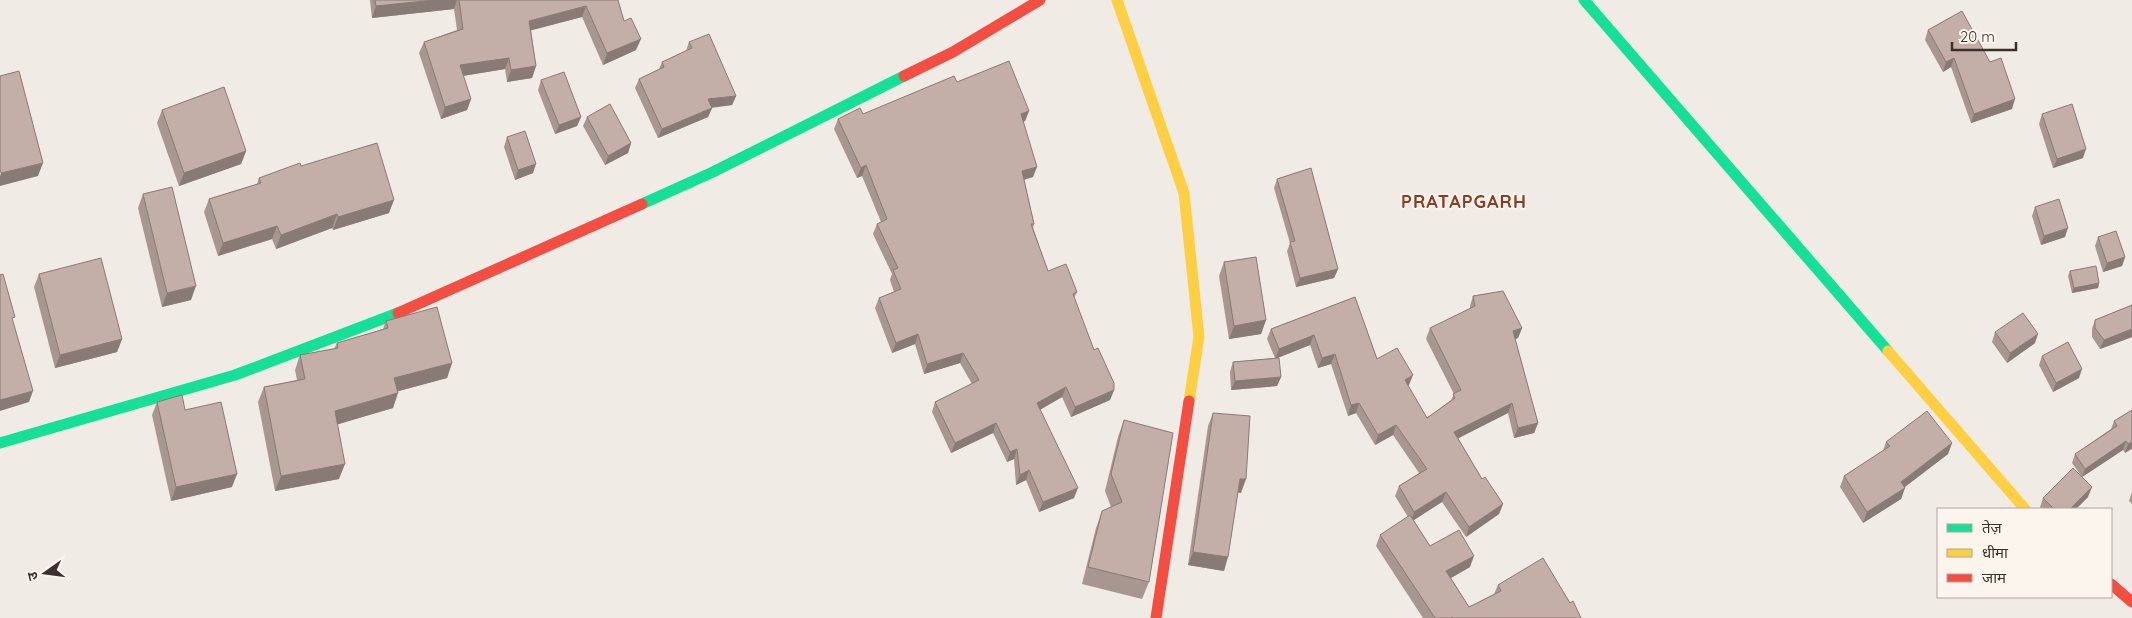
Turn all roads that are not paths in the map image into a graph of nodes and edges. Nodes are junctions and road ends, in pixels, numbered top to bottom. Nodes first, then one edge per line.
1 (1040, 0) edge
2 (1117, 0) edge
3 (1584, 0) edge
4 (0, 443) edge
5 (2024, 508) edge
6 (2112, 585) edge
7 (2132, 602) edge
8 (1156, 618) edge

1 - 4 main road
2 - 8 main road
3 - 5 main road
6 - 7 main road

